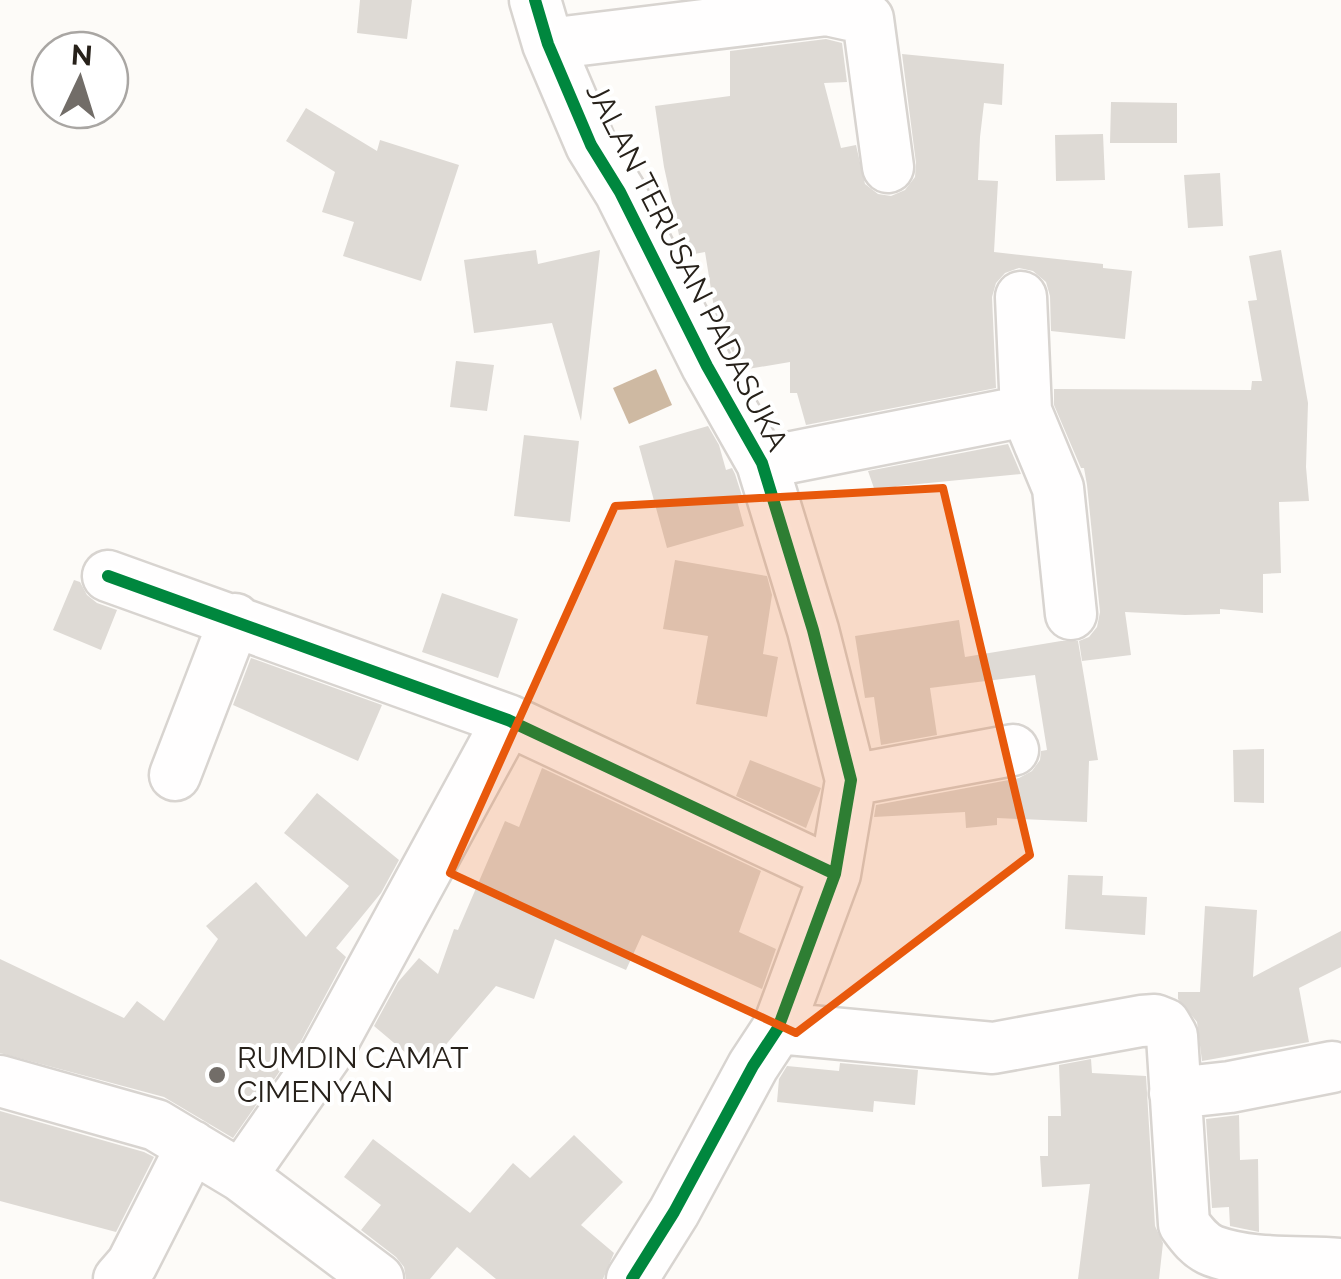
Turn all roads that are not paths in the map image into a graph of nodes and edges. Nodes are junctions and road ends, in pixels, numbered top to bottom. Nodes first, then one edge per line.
1 (542, 22) edge
2 (888, 167) dead end
3 (1021, 297) dead end
4 (1026, 411) junction
5 (762, 463) junction
6 (108, 576) dead end
7 (1071, 614) dead end
8 (235, 619) junction
9 (508, 720) junction
10 (1013, 750) dead end
11 (175, 776) dead end
12 (851, 780) junction
13 (835, 874) junction
14 (778, 1028) junction
15 (1332, 1067) dead end
16 (0, 1082) edge
17 (1175, 1093) junction
18 (192, 1146) junction
19 (241, 1176) junction
20 (1341, 1264) edge
21 (119, 1279) edge
22 (378, 1279) edge
23 (632, 1279) edge

1 - 2 street
1 - 5 street, JALAN TERUSAN PADASUKA
3 - 4 street
4 - 5 street
4 - 7 street
5 - 12 street, JALAN TERUSAN PADASUKA
6 - 8 street
8 - 9 street
8 - 11 street
9 - 13 street
9 - 19 street
10 - 12 street
12 - 13 street, JALAN TERUSAN PADASUKA
13 - 14 street, JALAN TERUSAN PADASUKA
14 - 17 street
14 - 23 street, JALAN TERUSAN PADASUKA
15 - 17 street
16 - 18 street
17 - 20 street
18 - 19 street
18 - 21 street
19 - 22 street

